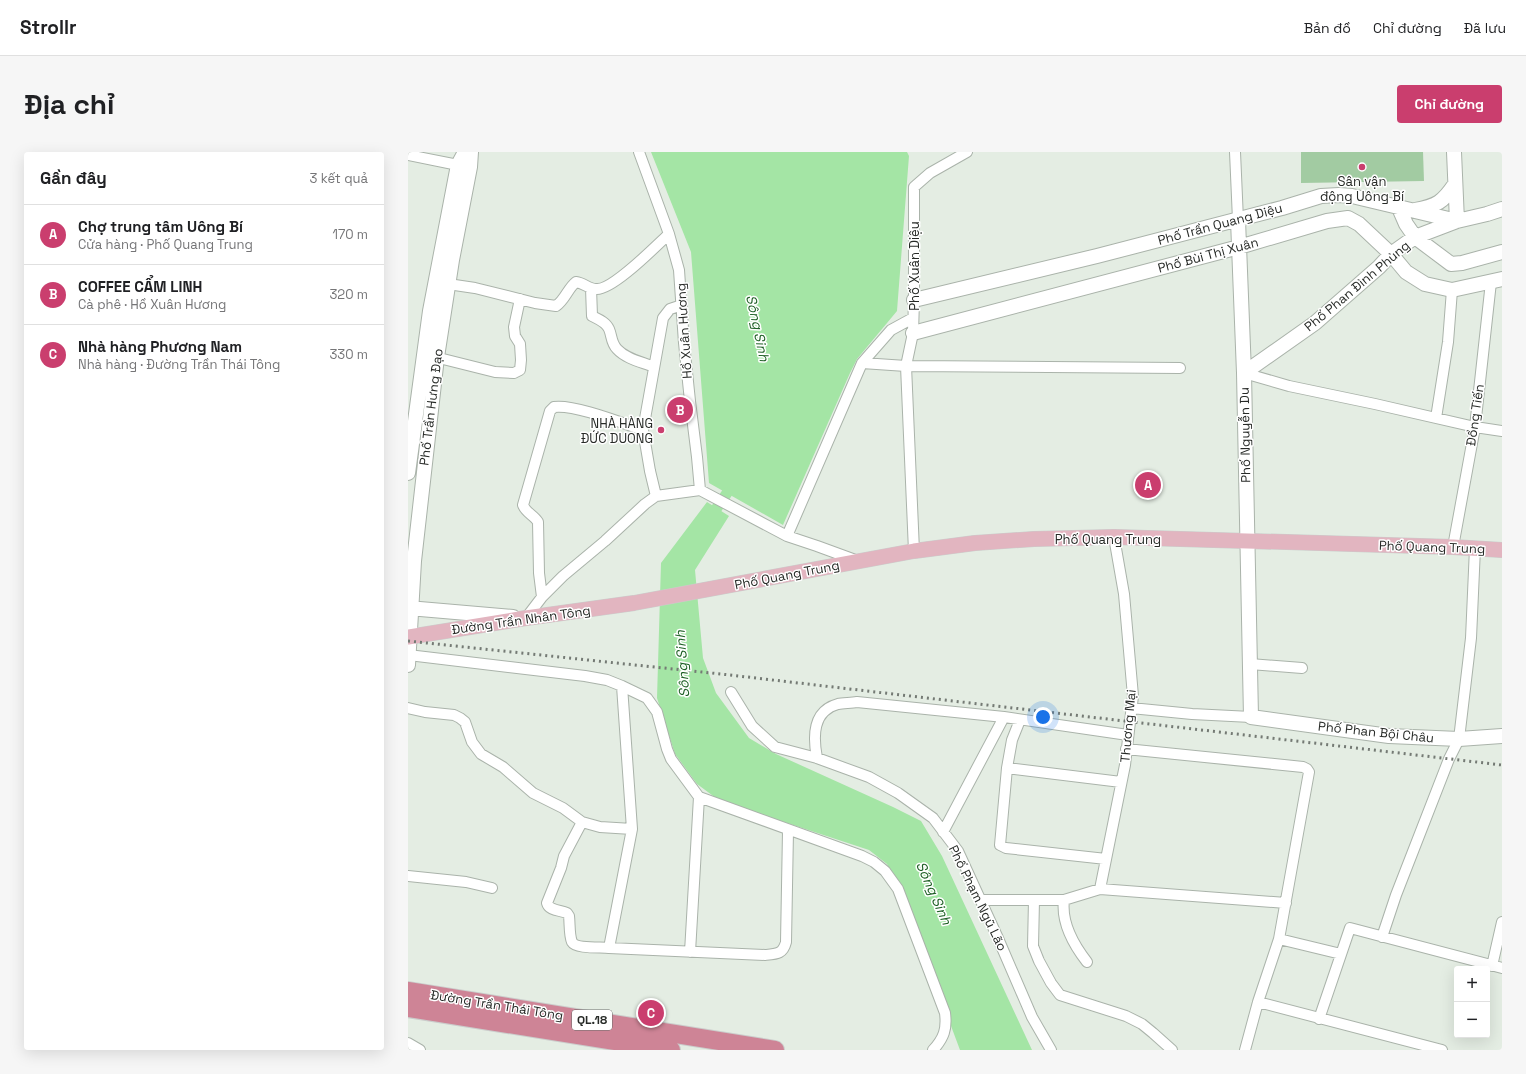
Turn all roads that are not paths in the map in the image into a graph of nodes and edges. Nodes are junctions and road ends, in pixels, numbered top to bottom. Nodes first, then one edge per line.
1 (465, 152) edge
2 (471, 152) edge
3 (639, 152) edge
4 (967, 152) edge
5 (1235, 152) edge
6 (1454, 152) edge
7 (408, 155) edge
8 (458, 165) junction
9 (1455, 184) junction
10 (1405, 209) junction
11 (1502, 209) edge
12 (1238, 220) junction
13 (1456, 221) junction
14 (669, 234) junction
15 (1415, 238) junction
16 (1239, 248) junction
17 (1502, 252) edge
18 (1391, 254) junction
19 (1497, 280) edge
20 (448, 284) junction
21 (591, 288) junction
22 (1452, 290) junction
23 (520, 299) junction
24 (914, 300) junction
25 (682, 305) junction
26 (913, 318) junction
27 (891, 330) junction
28 (913, 334) junction
29 (430, 356) junction
30 (862, 363) junction
31 (906, 366) junction
32 (654, 367) junction
33 (1180, 368) dead end
34 (1244, 373) junction
35 (1436, 418) junction
36 (1475, 427) junction
37 (643, 430) junction
38 (1502, 432) edge
39 (408, 473) edge
40 (700, 490) junction
41 (656, 496) junction
42 (786, 536) junction
43 (1114, 537) junction
44 (1248, 540) junction
45 (1453, 547) junction
46 (1475, 548) junction
47 (1502, 550) edge
48 (914, 551) junction
49 (861, 562) junction
50 (542, 597) junction
51 (634, 603) joint
52 (409, 608) edge
53 (526, 618) junction
54 (409, 636) edge
55 (408, 655) edge
56 (1250, 664) junction
57 (408, 665) edge
58 (1302, 668) dead end
59 (622, 686) junction
60 (732, 692) dead end
61 (408, 708) edge
62 (1131, 708) junction
63 (1004, 718) junction
64 (1251, 718) junction
65 (1020, 720) junction
66 (1128, 735) junction
67 (1502, 736) edge
68 (1459, 739) junction
69 (1126, 749) junction
70 (817, 758) junction
71 (1007, 768) junction
72 (1121, 782) junction
73 (699, 797) junction
74 (582, 822) junction
75 (632, 829) junction
76 (788, 831) junction
77 (943, 832) junction
78 (1106, 859) junction
79 (408, 876) edge
80 (492, 888) dead end
81 (1100, 889) junction
82 (980, 900) junction
83 (1034, 900) junction
84 (1064, 900) junction
85 (1286, 903) junction
86 (1502, 922) edge
87 (1382, 937) junction
88 (1279, 939) junction
89 (609, 948) junction
90 (690, 952) junction
91 (1341, 954) junction
92 (1087, 962) dead end
93 (1497, 967) edge
94 (408, 991) edge
95 (1258, 1002) junction
96 (408, 1008) edge
97 (1319, 1019) junction
98 (408, 1043) edge
99 (420, 1050) edge
100 (671, 1050) edge
101 (775, 1050) edge
102 (933, 1050) edge
103 (1051, 1050) edge
104 (1172, 1050) edge
105 (1245, 1050) edge
106 (1442, 1050) edge

1 - 8 main road, Phố Trần Hưng Đạo
2 - 20 main road, Phố Trần Hưng Đạo
3 - 14 street, Hồ Xuân Hương
4 - 24 street, Phố Xuân Diệu
5 - 12 street, Phố Nguyễn Du
6 - 9 main road
7 - 8 street
8 - 29 main road, Phố Trần Hưng Đạo
9 - 10 main road
9 - 13 main road
10 - 12 main road, Phố Trần Quang Diệu
10 - 13 main road, Phố Trần Quang Diệu
10 - 15 main road
11 - 13 main road, Phố Phan Đình Phùng
12 - 16 main road, Phố Nguyễn Du
12 - 24 main road, Phố Trần Quang Diệu
13 - 15 main road, Phố Phan Đình Phùng
14 - 21 street
14 - 25 street, Hồ Xuân Hương
15 - 17 main road
15 - 18 main road, Phố Phan Đình Phùng
16 - 18 main road, Phố Bùi Thị Xuân
16 - 28 main road, Phố Bùi Thị Xuân
16 - 34 main road, Phố Nguyễn Du
18 - 22 main road, Phố Bùi Thị Xuân
18 - 34 main road, Phố Phan Đình Phùng
19 - 22 main road, Phố Bùi Thị Xuân
19 - 36 street, Đồng Tiến
20 - 23 street
20 - 29 main road, Phố Trần Hưng Đạo
21 - 23 street
21 - 32 street
22 - 35 street
23 - 29 street
24 - 26 street, Phố Xuân Diệu
25 - 32 street
25 - 40 street, Hồ Xuân Hương
26 - 27 street, Phố Xuân Diệu
26 - 28 street
27 - 28 street, Phố Bùi Thị Xuân
27 - 30 street, Phố Xuân Diệu
28 - 31 street
29 - 39 main road, Phố Trần Hưng Đạo
29 - 52 main road, Phố Trần Hưng Đạo
30 - 31 street
30 - 42 street, Phố Xuân Diệu
31 - 33 street
31 - 48 street
32 - 37 street
34 - 35 street
34 - 44 main road, Phố Nguyễn Du
35 - 36 street
36 - 38 street
36 - 45 street, Đồng Tiến
37 - 41 street
37 - 50 street
40 - 41 street
40 - 42 street
41 - 50 street
42 - 49 street
43 - 44 main road, Phố Quang Trung
43 - 48 main road, Phố Quang Trung
43 - 62 street, Thương Mại
44 - 45 main road, Phố Quang Trung
44 - 56 main road, Phố Nguyễn Du
45 - 46 main road, Phố Quang Trung
46 - 47 main road, Phố Quang Trung
46 - 68 street
48 - 49 main road, Phố Quang Trung
49 - 51 main road, Phố Quang Trung
50 - 53 street
51 - 53 main road, Đường Trần Nhân Tông
52 - 53 main road
52 - 54 main road, Phố Trần Hưng Đạo
53 - 54 main road, Đường Trần Nhân Tông
54 - 55 main road, Phố Trần Hưng Đạo
55 - 57 main road, Phố Trần Hưng Đạo
55 - 59 street
56 - 58 street
56 - 64 main road, Phố Nguyễn Du
59 - 73 street
59 - 75 street
60 - 70 street, Phố Phạm Ngũ Lão
61 - 74 street
62 - 64 street
62 - 66 street, Thương Mại
63 - 65 street
63 - 70 street
63 - 77 street
64 - 68 main road, Phố Phan Bội Châu
65 - 66 street
65 - 71 street
66 - 69 street, Thương Mại
67 - 68 main road, Phố Phan Bội Châu
68 - 87 street
69 - 72 street, Thương Mại
69 - 85 street
70 - 77 street, Phố Phạm Ngũ Lão
71 - 72 street
71 - 78 street
72 - 78 street, Thương Mại
73 - 76 street
73 - 90 street
74 - 75 street
74 - 89 street
75 - 89 street
76 - 90 street
76 - 102 street
77 - 82 street, Phố Phạm Ngũ Lão
78 - 81 street, Thương Mại
79 - 80 street
81 - 84 street
81 - 85 street
82 - 83 street
82 - 103 street, Phố Phạm Ngũ Lão
83 - 84 street
83 - 104 street
84 - 92 street
85 - 88 street
86 - 93 street
87 - 91 street
87 - 93 street
88 - 91 street
88 - 95 street
89 - 90 street
91 - 97 street
94 - 101 highway, Đường Trần Thái Tông / QL.18
95 - 97 street
95 - 105 street
96 - 100 highway, Đường Trần Thái Tông / QL.18
97 - 106 street
98 - 99 street

